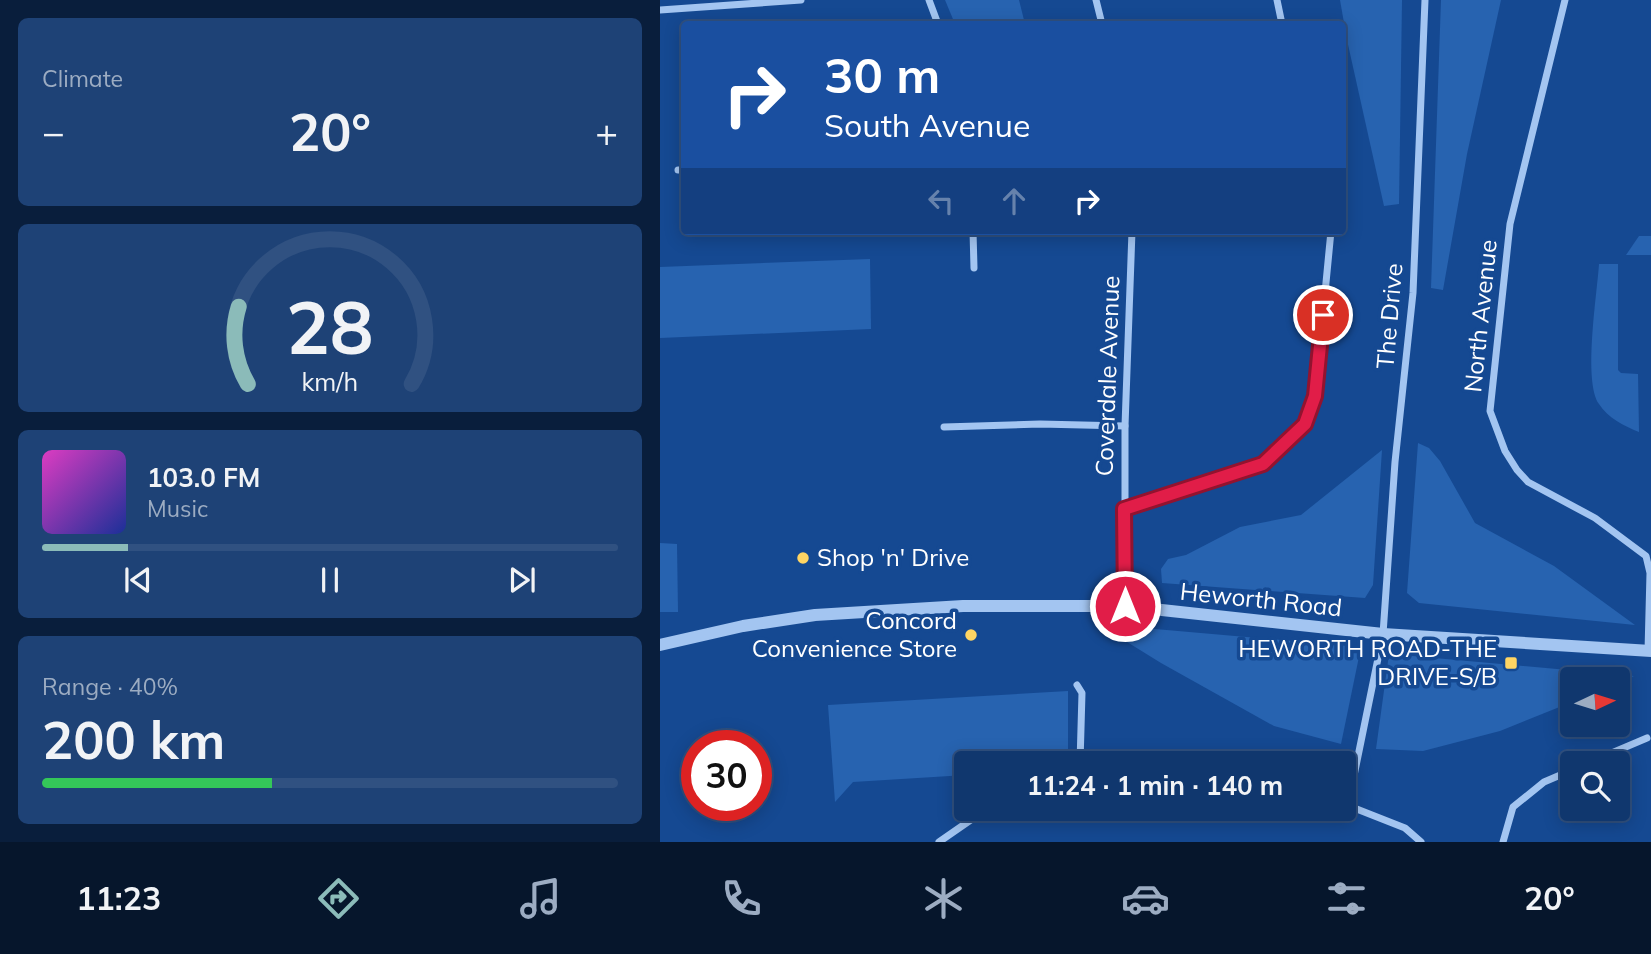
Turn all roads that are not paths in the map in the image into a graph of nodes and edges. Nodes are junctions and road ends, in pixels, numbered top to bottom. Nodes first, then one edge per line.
1 (801, 0) edge
2 (929, 0) edge
3 (1096, 0) edge
4 (1277, 0) edge
5 (1425, 0) edge
6 (1565, 0) edge
7 (730, 2) edge
8 (660, 10) edge
9 (937, 21) edge
10 (1101, 21) edge
11 (1281, 21) edge
12 (973, 235) edge
13 (1132, 235) edge
14 (1331, 235) edge
15 (974, 268) dead end
16 (1125, 426) junction
17 (944, 427) dead end
18 (1124, 509) junction
19 (1125, 606) junction
20 (1383, 634) junction
21 (660, 645) edge
22 (1650, 651) edge
23 (1077, 685) dead end
24 (1647, 738) dead end
25 (1080, 751) edge
26 (1616, 751) edge
27 (1356, 759) edge
28 (1560, 775) edge
29 (1356, 809) edge
30 (969, 821) edge
31 (939, 842) edge
32 (1421, 842) edge
33 (1503, 842) edge

1 - 7 street
2 - 9 street
3 - 10 street
4 - 11 street
5 - 20 street, The Drive
6 - 22 street, North Avenue
7 - 8 street
12 - 15 street
13 - 16 street, Coverdale Avenue
14 - 18 street
16 - 17 street
16 - 18 street, Coverdale Avenue
18 - 19 street, Coverdale Avenue
19 - 20 street, Heworth Road
19 - 21 street, Heworth Road
20 - 22 street, Heworth Road
20 - 27 street, The Drive
23 - 25 street
24 - 26 street
28 - 33 street
29 - 32 street
30 - 31 street

